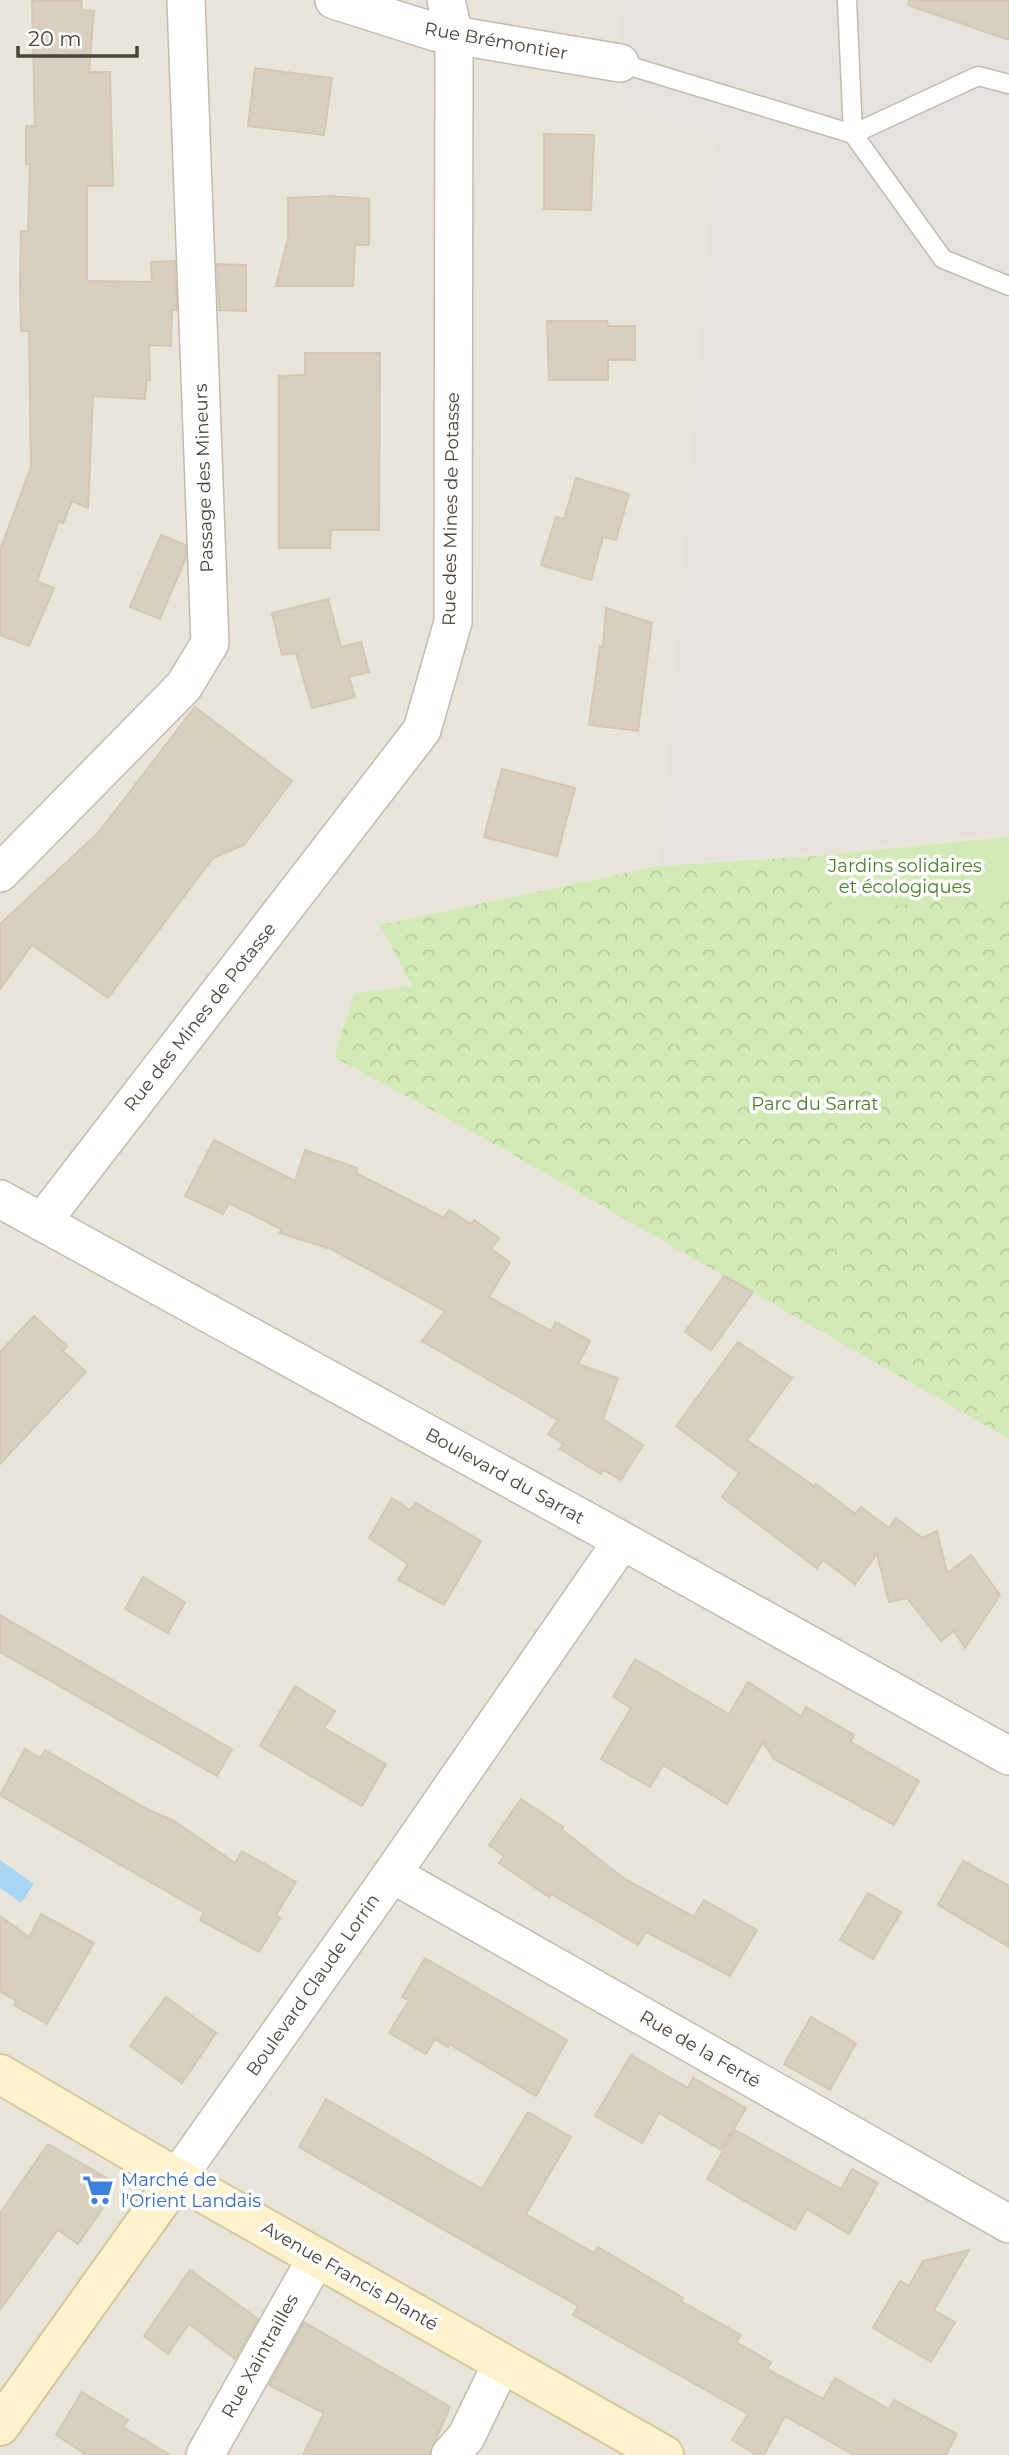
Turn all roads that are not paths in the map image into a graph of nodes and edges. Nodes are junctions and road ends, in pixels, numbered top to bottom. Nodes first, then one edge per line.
1 (186, 0) edge
2 (334, 0) edge
3 (446, 0) edge
4 (846, 0) edge
5 (454, 36) junction
6 (620, 63) joint
7 (1009, 84) edge
8 (853, 134) junction
9 (1009, 286) edge
10 (0, 873) edge
11 (0, 1199) edge
12 (43, 1222) junction
13 (622, 1541) junction
14 (1009, 1756) edge
15 (392, 1874) junction
16 (0, 2074) edge
17 (177, 2178) junction
18 (1009, 2224) edge
19 (317, 2257) junction
20 (502, 2363) junction
21 (0, 2426) edge
22 (458, 2446) edge
23 (205, 2455) edge
24 (664, 2455) edge

1 - 10 street, Passage des Mineurs
2 - 5 street, Rue Brémontier
3 - 5 street, Rue des Mines de Potasse
4 - 8 lane
5 - 6 street, Rue Brémontier
5 - 12 street, Rue des Mines de Potasse
6 - 8 lane
7 - 8 lane
8 - 9 lane
11 - 12 street, Boulevard du Sarrat
12 - 13 street, Boulevard du Sarrat
13 - 14 street, Boulevard du Sarrat
13 - 15 street, Boulevard Claude Lorrin
15 - 17 street, Boulevard Claude Lorrin
15 - 18 street, Rue de la Ferté
16 - 17 street, Avenue Francis Planté
17 - 19 street, Avenue Francis Planté
17 - 21 street, Boulevard Claude Lorrin
19 - 20 street, Avenue Francis Planté
19 - 23 street, Rue Xaintrailles
20 - 22 street
20 - 24 street, Avenue Francis Planté

